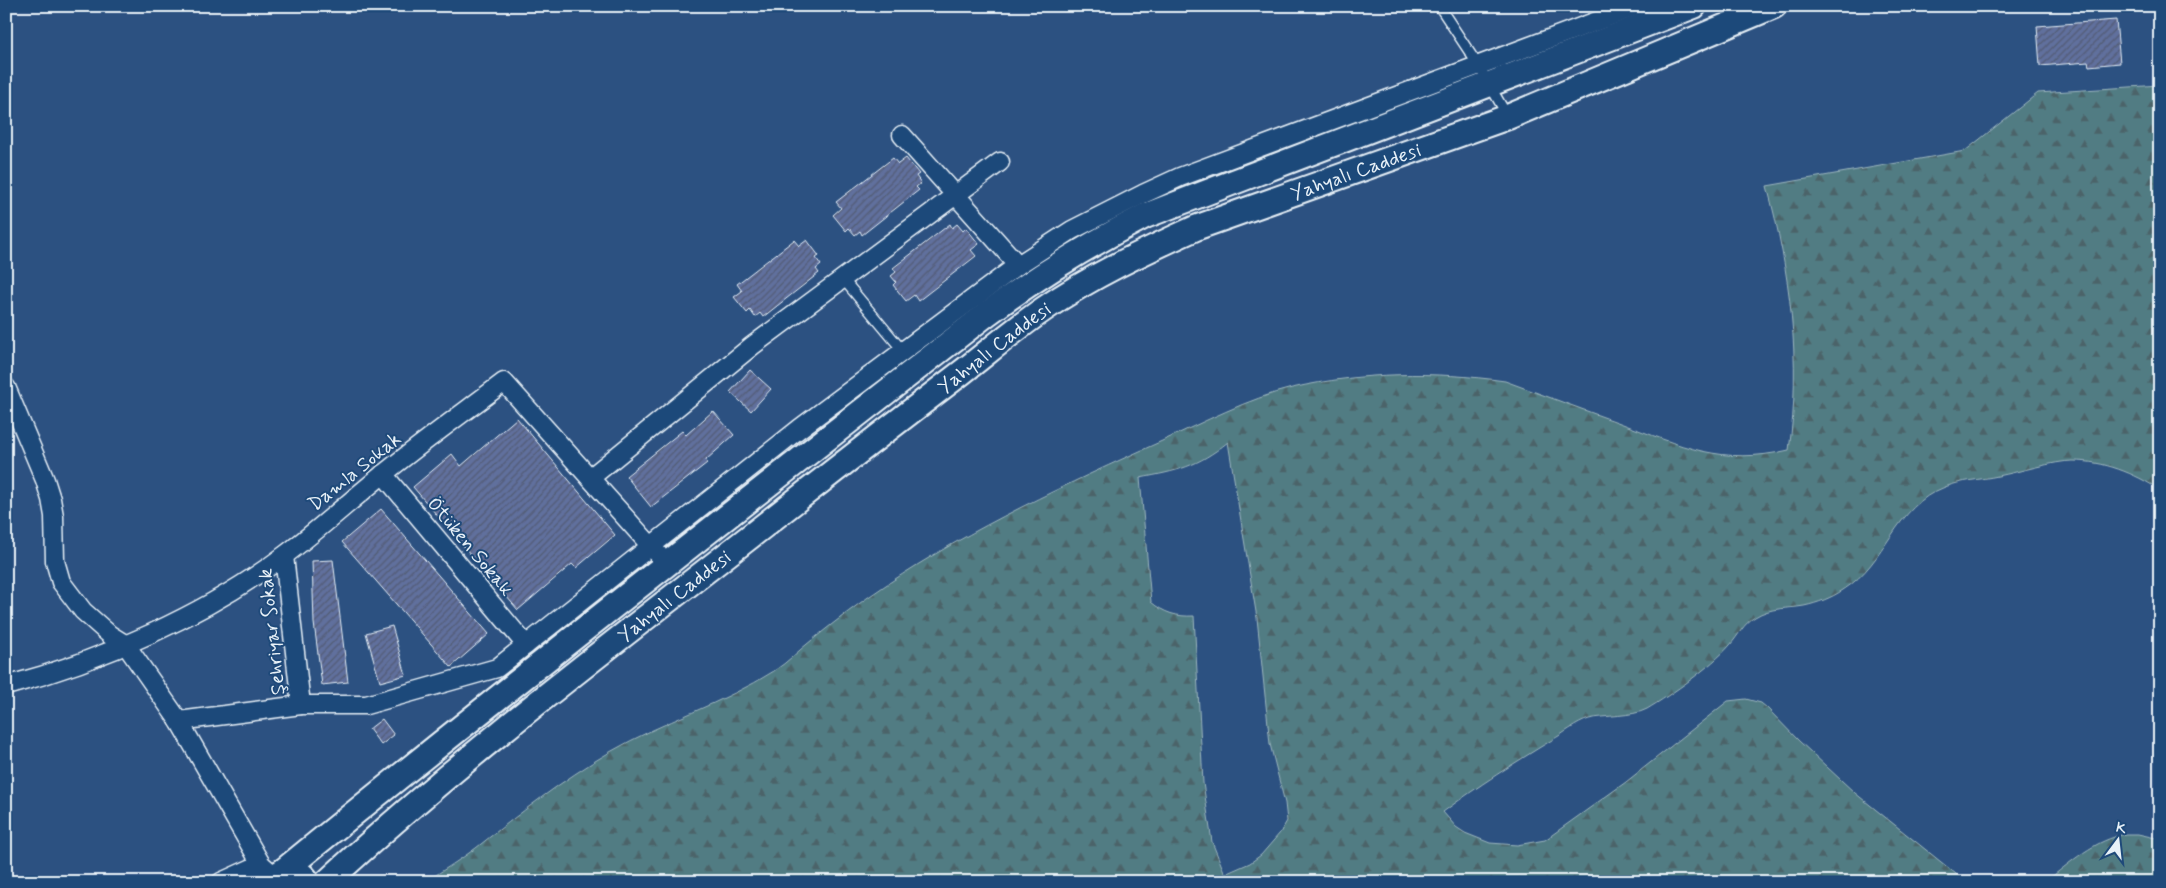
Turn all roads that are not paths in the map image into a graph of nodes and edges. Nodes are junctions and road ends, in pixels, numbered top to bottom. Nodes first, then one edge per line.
1 (1439, 6) edge
2 (1637, 6) edge
3 (1694, 6) edge
4 (1774, 6) edge
5 (1484, 75) junction
6 (1508, 117) junction
7 (902, 135) dead end
8 (1000, 162) dead end
9 (956, 195) junction
10 (1018, 265) junction
11 (843, 279) junction
12 (903, 351) junction
13 (6, 387) edge
14 (383, 474) junction
15 (590, 478) junction
16 (651, 546) junction
17 (284, 556) junction
18 (667, 563) junction
19 (126, 645) junction
20 (526, 645) junction
21 (6, 686) edge
22 (300, 705) junction
23 (179, 721) junction
24 (272, 873) edge
25 (221, 882) edge
26 (308, 882) edge
27 (327, 882) edge

1 - 5 lane
2 - 5 street
3 - 5 main road, Yahyalı Caddesi
4 - 6 main road, Yahyalı Caddesi
5 - 6 lane
5 - 10 street
5 - 18 main road, Yahyalı Caddesi
6 - 27 main road, Yahyalı Caddesi
7 - 9 street
8 - 9 street
9 - 10 street
9 - 11 street
10 - 12 street
11 - 12 lane
11 - 15 street
12 - 16 street
13 - 19 street
14 - 15 street, Damla Sokak
14 - 17 street, Damla Sokak
14 - 20 street, Ötüken Sokak
15 - 16 street, Damla Sokak
16 - 18 street, Damla Sokak
16 - 20 street
17 - 19 street, Damla Sokak
17 - 22 street, Şehriyar Sokak
18 - 24 main road, Yahyalı Caddesi
19 - 21 street, Damla Sokak
19 - 23 street
20 - 22 street
22 - 23 street
23 - 24 street
24 - 25 street
24 - 26 main road

